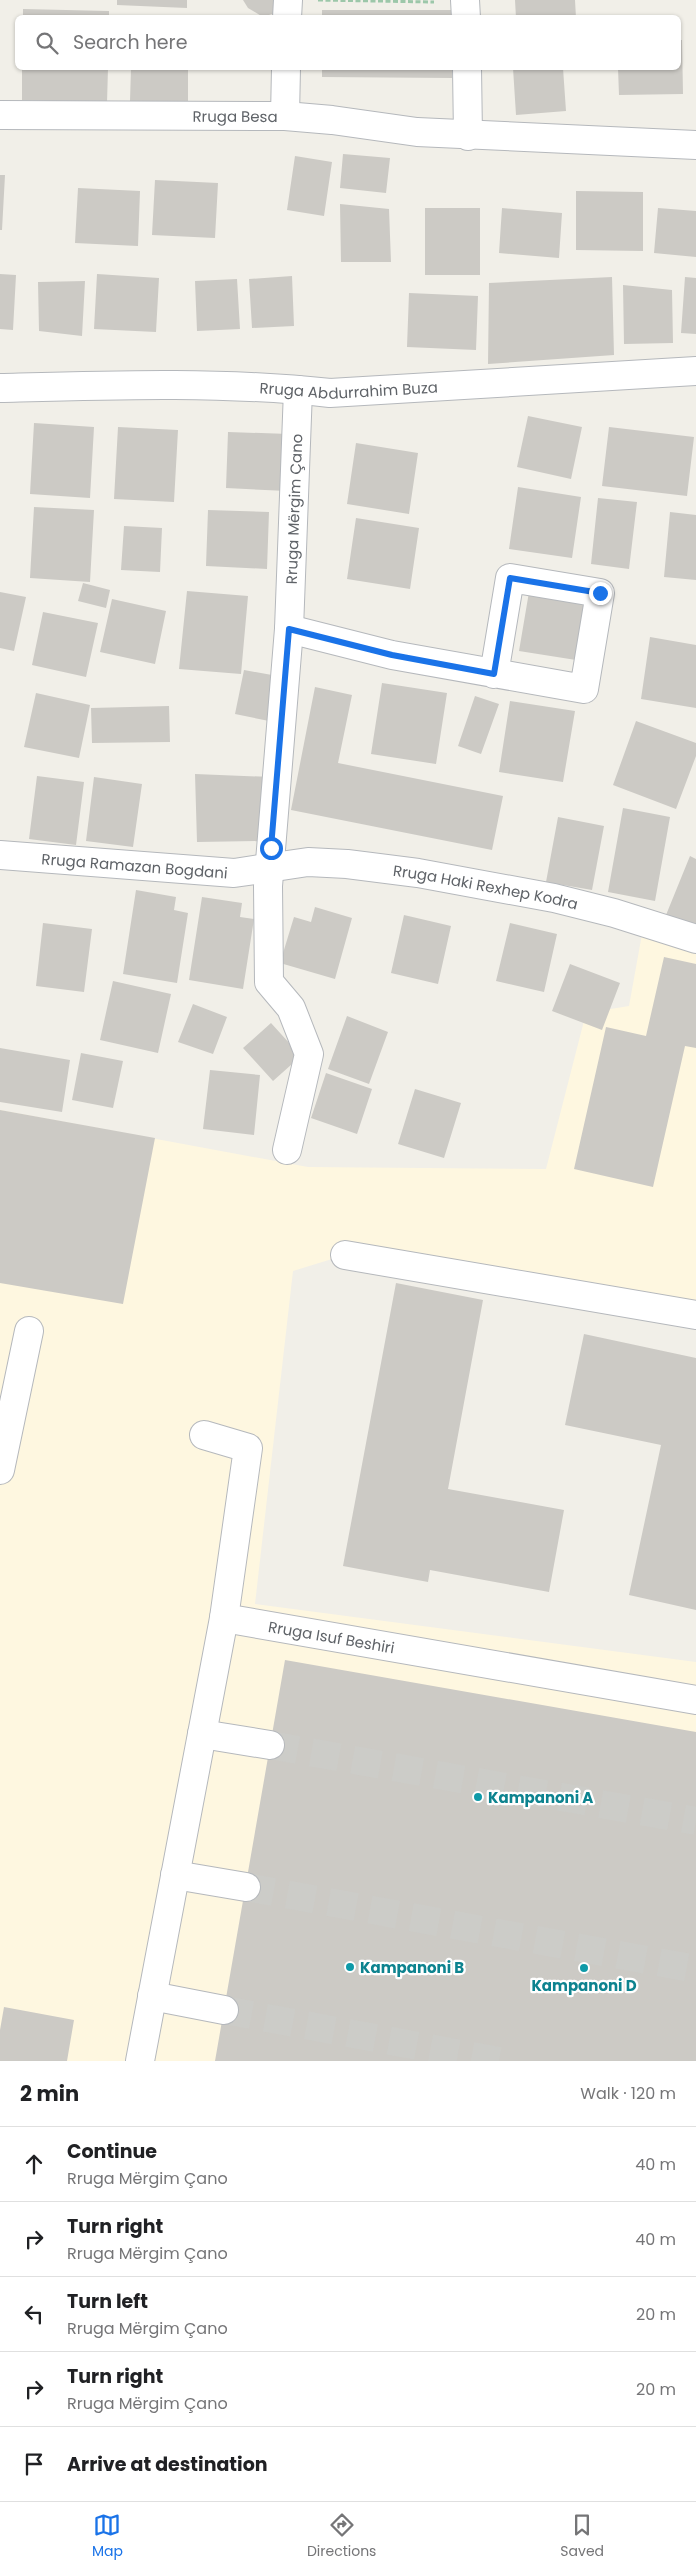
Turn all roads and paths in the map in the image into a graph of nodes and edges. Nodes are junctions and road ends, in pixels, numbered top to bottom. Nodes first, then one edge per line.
1 (288, 0) edge
2 (317, 0) edge
3 (454, 1) edge
4 (288, 15) edge
5 (464, 15) edge
6 (286, 70) edge
7 (467, 70) edge
8 (0, 115) edge
9 (285, 116) junction
10 (468, 136) junction
11 (696, 145) edge
12 (696, 371) edge
13 (0, 388) edge
14 (298, 390) junction
15 (289, 629) junction
16 (494, 674) junction
17 (0, 855) edge
18 (270, 867) junction
19 (696, 939) edge
20 (287, 1150) dead end
21 (345, 1255) dead end
22 (696, 1316) edge
23 (29, 1331) dead end
24 (204, 1435) dead end
25 (0, 1470) edge
26 (224, 1618) junction
27 (696, 1700) edge
28 (202, 1734) junction
29 (270, 1745) tunnel mouth
30 (175, 1875) junction
31 (246, 1887) tunnel mouth
32 (152, 1996) junction
33 (224, 2010) tunnel mouth
34 (140, 2061) edge

1 - 4 street
2 - 3 path
3 - 5 street
6 - 9 street
7 - 10 street
8 - 9 street, Rruga Besa
9 - 10 street, Rruga Besa
10 - 11 street, Rruga Besa
12 - 14 street, Rruga Abdurrahim Buza
13 - 14 street, Rruga Abdurrahim Buza
14 - 15 street, Rruga Mërgim Çano
15 - 16 street
15 - 18 street, Rruga Mërgim Çano
16 - 16 street
17 - 18 street, Rruga Ramazan Bogdani
18 - 19 street, Rruga Haki Rexhep Kodra
18 - 20 street, Rruga Mërgim Çano
21 - 22 street
23 - 25 street
24 - 26 street
26 - 27 street, Rruga Isuf Beshiri
26 - 28 street
28 - 29 street
28 - 30 street
30 - 31 street
30 - 32 street
32 - 33 street
32 - 34 street

